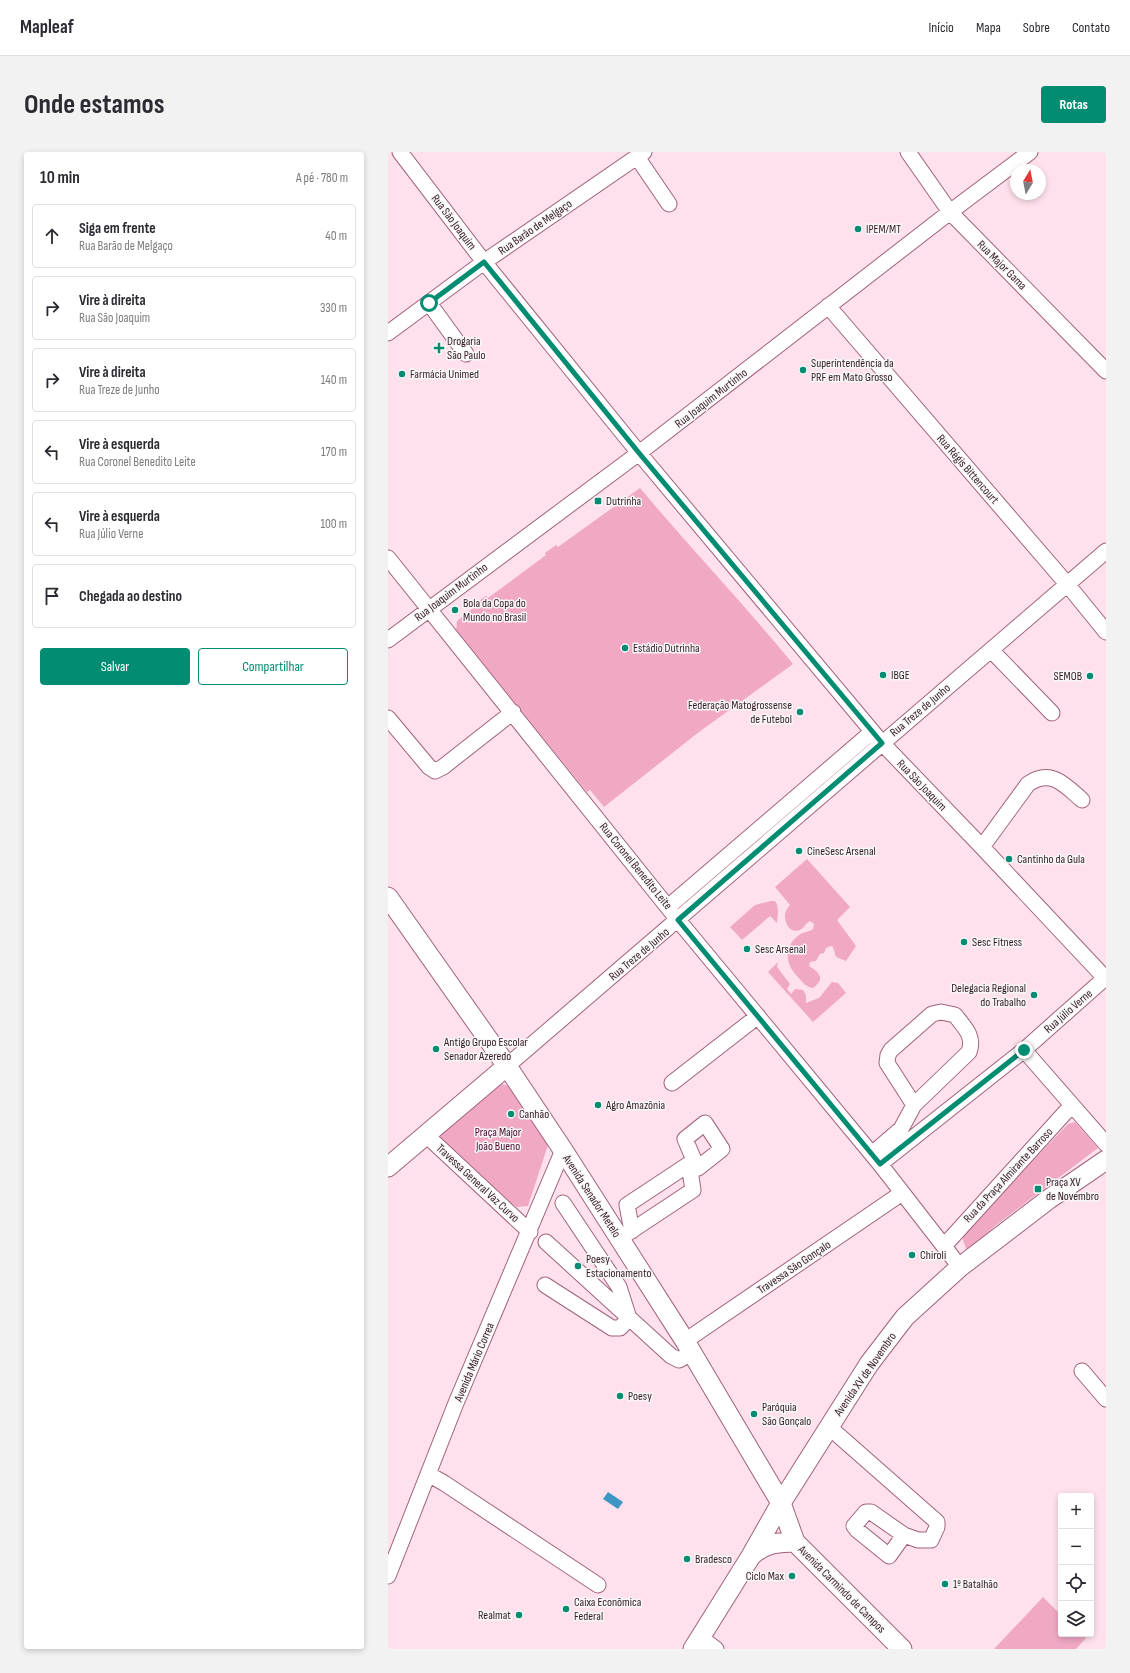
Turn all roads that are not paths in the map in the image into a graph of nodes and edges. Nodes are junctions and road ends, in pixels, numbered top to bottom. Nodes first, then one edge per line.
1 (400, 152) edge
2 (908, 152) edge
3 (1030, 152) edge
4 (640, 154) edge
5 (669, 204) dead end
6 (950, 212) junction
7 (484, 262) junction
8 (429, 303) junction
9 (828, 306) junction
10 (391, 326) edge
11 (466, 354) dead end
12 (1106, 371) edge
13 (639, 453) junction
14 (1106, 551) edge
15 (388, 558) edge
16 (1067, 584) junction
17 (428, 609) junction
18 (1106, 632) edge
19 (388, 640) edge
20 (990, 650) junction
21 (513, 712) junction
22 (1052, 713) dead end
23 (388, 718) edge
24 (877, 737) junction
25 (1082, 800) dead end
26 (982, 847) junction
27 (388, 897) edge
28 (668, 907) junction
29 (678, 920) junction
30 (1106, 979) edge
31 (758, 1016) junction
32 (1024, 1050) junction
33 (507, 1066) junction
34 (672, 1083) dead end
35 (914, 1105) junction
36 (1072, 1105) junction
37 (425, 1134) junction
38 (1106, 1144) edge
39 (563, 1150) junction
40 (876, 1159) junction
41 (1106, 1160) edge
42 (388, 1167) edge
43 (902, 1193) junction
44 (563, 1203) dead end
45 (530, 1232) junction
46 (626, 1235) junction
47 (546, 1242) dead end
48 (944, 1246) junction
49 (960, 1267) junction
50 (545, 1285) dead end
51 (629, 1318) junction
52 (688, 1347) junction
53 (1082, 1371) dead end
54 (1106, 1399) edge
55 (829, 1427) junction
56 (428, 1474) junction
57 (781, 1503) junction
58 (904, 1535) dead end
59 (795, 1542) junction
60 (393, 1548) edge
61 (751, 1556) junction
62 (388, 1576) edge
63 (598, 1585) dead end
64 (696, 1643) edge
65 (716, 1649) edge
66 (902, 1649) edge

1 - 7 street, Rua São Joaquim
2 - 6 street, Rua Major Gama
3 - 6 street, Rua Joaquim Murtinho
4 - 5 street
4 - 7 street, Rua Barão de Melgaço
6 - 9 street, Rua Joaquim Murtinho
6 - 12 street, Rua Major Gama
7 - 8 street, Rua Barão de Melgaço
7 - 13 street, Rua São Joaquim
8 - 10 street, Rua Barão de Melgaço
8 - 11 street
9 - 13 street, Rua Joaquim Murtinho
9 - 16 street, Rua Régis Bittencourt
13 - 17 street, Rua Joaquim Murtinho
13 - 24 street, Rua São Joaquim
14 - 16 street, Rua Treze de Junho
15 - 17 street, Rua Coronel Benedito Leite
16 - 18 street, Rua Régis Bittencourt
16 - 20 street, Rua Treze de Junho
17 - 19 street, Rua Joaquim Murtinho
17 - 21 street, Rua Coronel Benedito Leite
20 - 22 street
20 - 24 street, Rua Treze de Junho
21 - 23 street
21 - 28 street, Rua Coronel Benedito Leite
24 - 26 street, Rua São Joaquim
24 - 28 street, Rua Treze de Junho
24 - 29 street, Rua Treze de Junho
25 - 26 street
26 - 30 street, Rua São Joaquim
27 - 33 main road, Avenida Senador Metelo
28 - 29 street, Rua Coronel Benedito Leite
29 - 31 street, Rua Coronel Benedito Leite
29 - 33 street, Rua Treze de Junho
30 - 32 street, Rua Júlio Verne
31 - 34 street
31 - 40 street, Rua Coronel Benedito Leite
32 - 36 street
32 - 40 street, Rua Júlio Verne
33 - 37 main road, Rua Treze de Junho
33 - 39 main road, Avenida Senador Metelo
35 - 35 street
35 - 40 street
36 - 38 street
36 - 48 street, Rua da Praça Almirante Barroso
37 - 42 main road, Rua Treze de Junho
37 - 45 street, Travessa General Vaz Curvo
39 - 45 street, Avenida Mário Correa
39 - 46 main road, Avenida Senador Metelo
40 - 43 street, Rua Coronel Benedito Leite
41 - 49 main road, Avenida XV de Novembro
43 - 48 street, Rua Coronel Benedito Leite
43 - 52 street, Travessa São Gonçalo
44 - 51 street
45 - 56 street, Avenida Mário Correa
46 - 46 street
46 - 52 main road, Avenida Senador Metelo
47 - 51 street
48 - 49 street, Rua Coronel Benedito Leite
49 - 55 main road, Avenida XV de Novembro
50 - 51 street
51 - 52 street, Travessa São Gonçalo
52 - 57 main road, Avenida Senador Metelo
53 - 54 street
55 - 57 main road, Avenida XV de Novembro
55 - 58 street
56 - 60 street, Avenida Mário Correa
56 - 63 street
57 - 59 main road, Avenida Carmindo de Campos
57 - 61 main road, Avenida XV de Novembro
59 - 61 main road
59 - 66 main road, Avenida Carmindo de Campos
60 - 62 street, Avenida Mário Correa
61 - 64 main road, Avenida XV de Novembro
64 - 65 street

